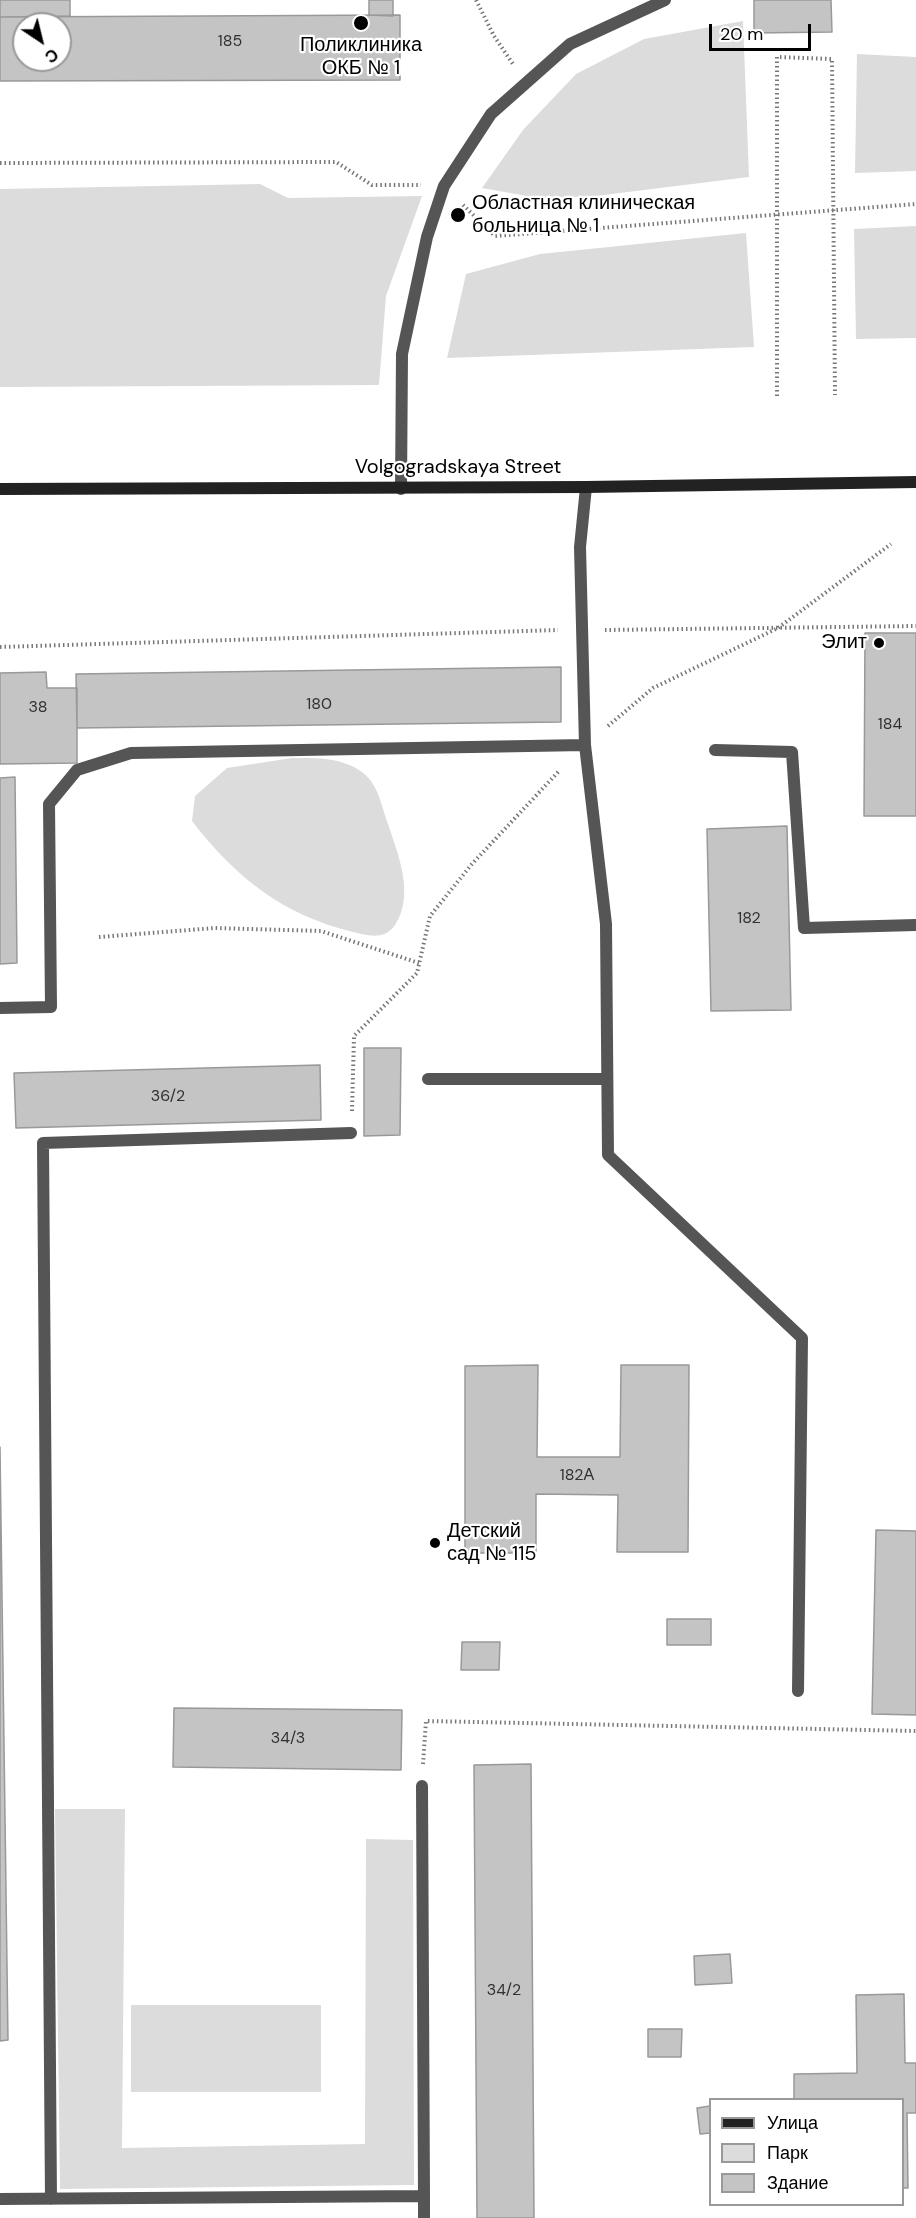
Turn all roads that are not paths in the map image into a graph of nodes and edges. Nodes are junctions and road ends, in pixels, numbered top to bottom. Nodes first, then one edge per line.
1 (665, 0) edge
2 (916, 482) edge
3 (586, 487) junction
4 (0, 489) edge
5 (401, 489) junction
6 (585, 745) junction
7 (715, 750) dead end
8 (916, 925) edge
9 (0, 1008) edge
10 (428, 1079) dead end
11 (607, 1079) junction
12 (351, 1133) dead end
13 (798, 1691) dead end
14 (422, 1786) road end
15 (424, 2196) junction
16 (0, 2199) edge
17 (51, 2199) junction
18 (424, 2218) edge

1 - 5 lane
2 - 3 street, Volgogradskaya Street
3 - 5 street, Volgogradskaya Street
3 - 6 lane
4 - 5 street, Volgogradskaya Street
6 - 9 lane
6 - 11 lane
7 - 8 lane
10 - 11 lane
11 - 13 lane
12 - 17 lane
14 - 15 lane
15 - 17 lane
15 - 18 lane
16 - 17 lane

